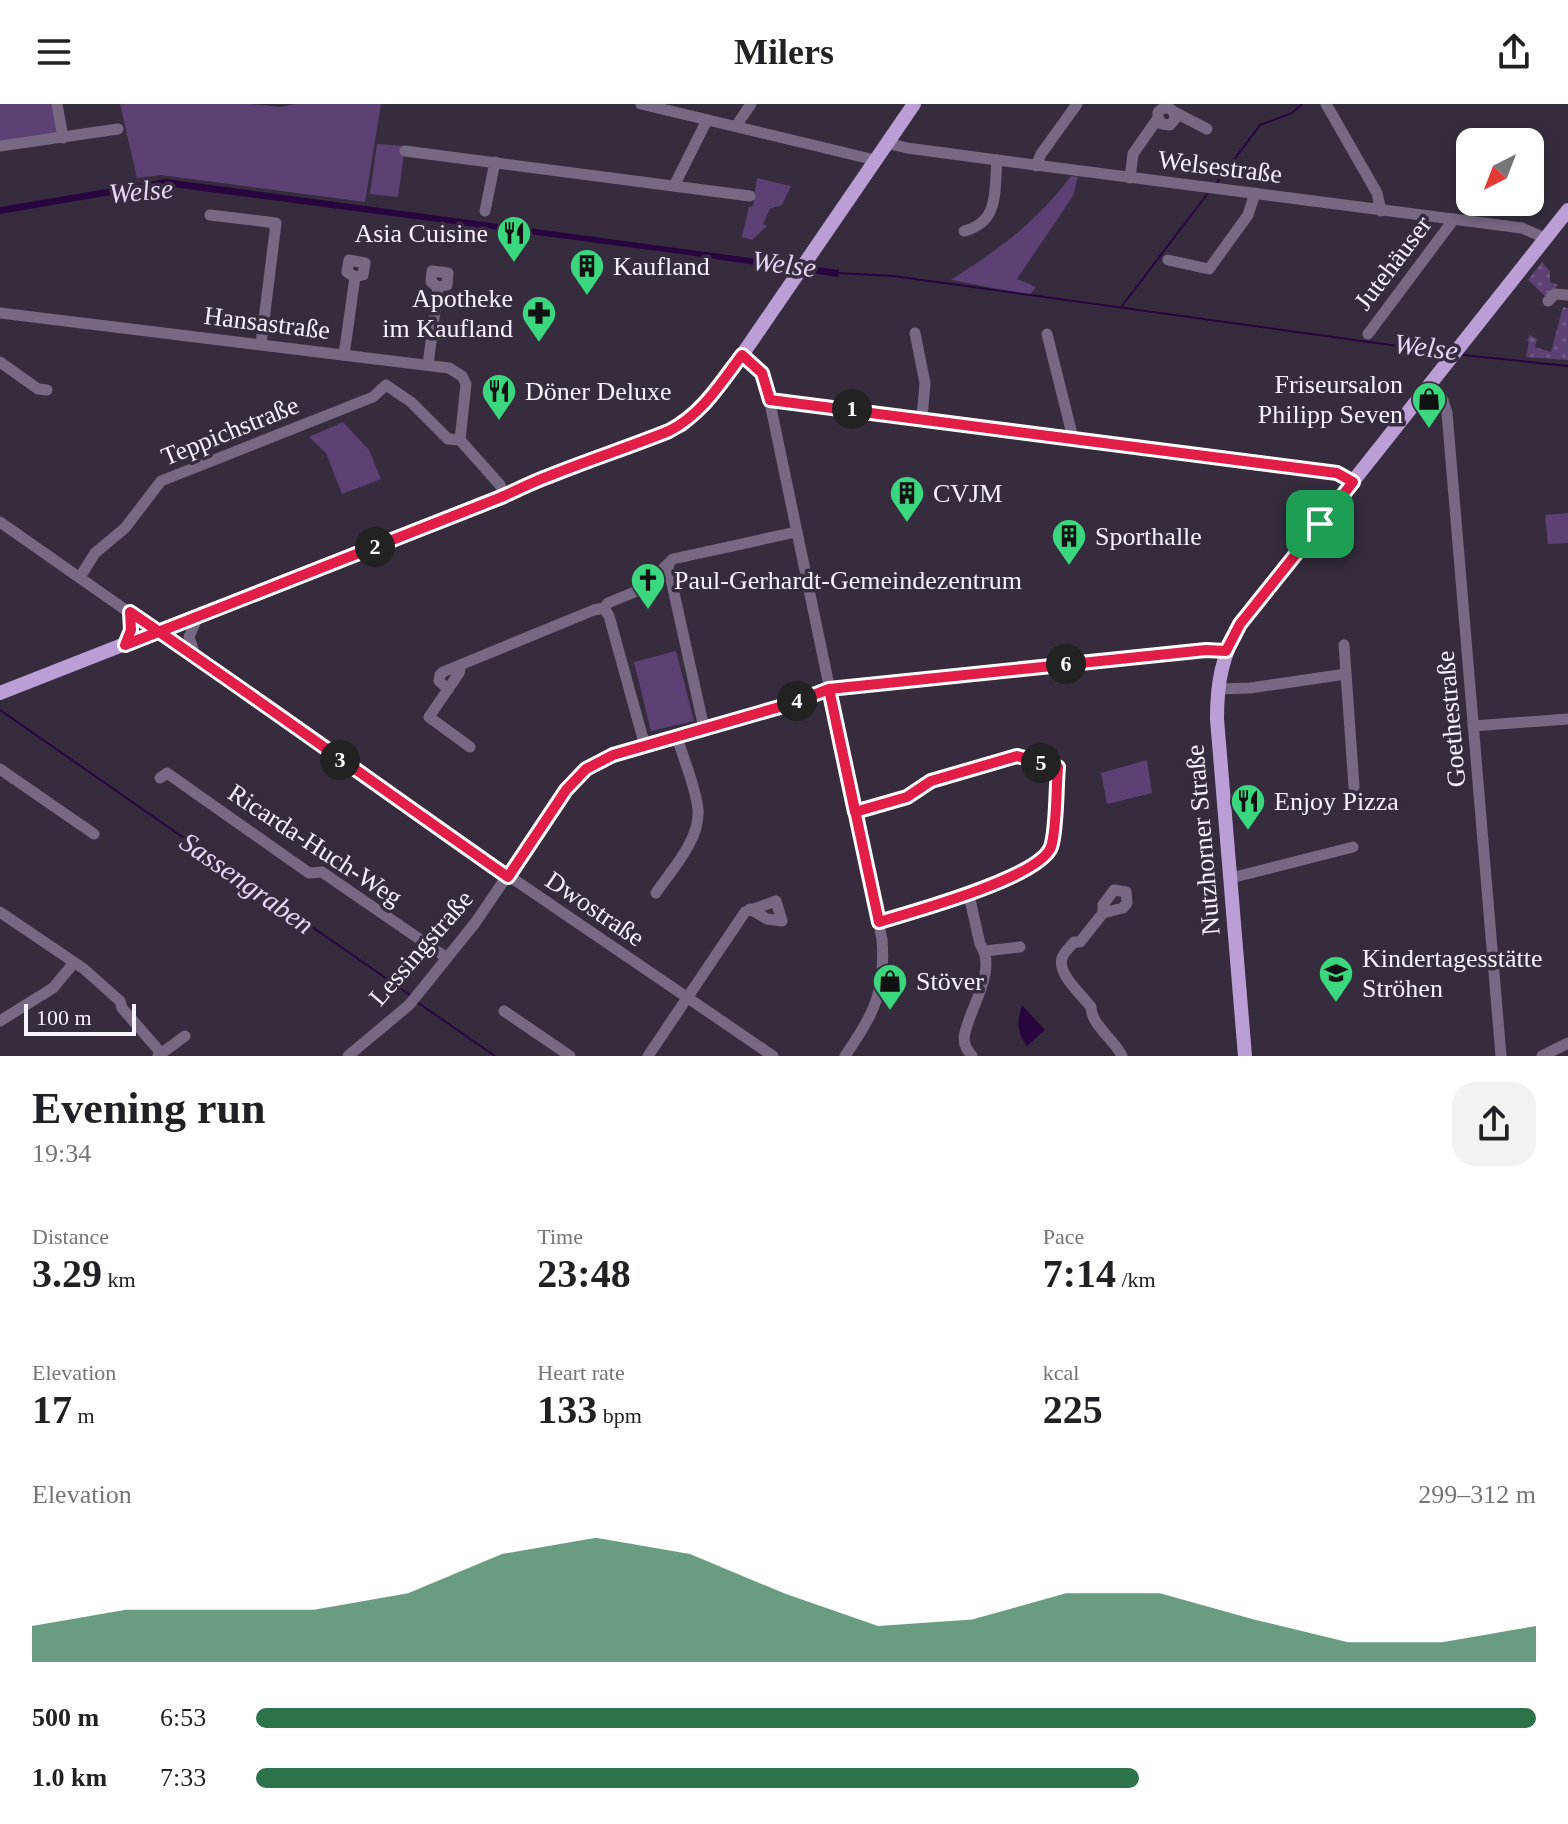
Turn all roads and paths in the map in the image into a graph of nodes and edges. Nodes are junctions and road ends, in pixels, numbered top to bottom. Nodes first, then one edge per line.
1 (57, 104) edge
2 (641, 104) edge
3 (751, 104) edge
4 (914, 104) edge
5 (1077, 104) edge
6 (1326, 104) edge
7 (707, 120) junction
8 (736, 126) junction
9 (118, 129) dead end
10 (1207, 129) dead end
11 (63, 138) junction
12 (887, 143) junction
13 (0, 146) edge
14 (405, 151) dead end
15 (875, 160) junction
16 (997, 160) junction
17 (495, 162) junction
18 (1036, 166) junction
19 (1130, 178) junction
20 (674, 186) junction
21 (1255, 193) junction
22 (750, 196) dead end
23 (1568, 210) edge
24 (485, 211) dead end
25 (1381, 211) junction
26 (210, 215) dead end
27 (1454, 219) junction
28 (964, 231) dead end
29 (1545, 238) junction
30 (1168, 260) dead end
31 (355, 277) dead end
32 (438, 287) dead end
33 (1568, 295) edge
34 (1548, 301) dead end
35 (0, 313) edge
36 (915, 333) dead end
37 (1047, 334) dead end
38 (1368, 334) dead end
39 (261, 344) junction
40 (344, 355) junction
41 (742, 355) junction
42 (0, 362) edge
43 (428, 365) junction
44 (1430, 385) junction
45 (47, 390) dead end
46 (770, 400) junction
47 (922, 418) junction
48 (1073, 438) junction
49 (460, 440) junction
50 (1353, 482) junction
51 (505, 495) junction
52 (0, 522) edge
53 (796, 532) junction
54 (668, 566) junction
55 (80, 577) junction
56 (604, 608) junction
57 (130, 612) junction
58 (198, 616) junction
59 (158, 632) junction
60 (125, 645) junction
61 (1344, 645) dead end
62 (1226, 651) junction
63 (196, 658) junction
64 (1346, 674) junction
65 (829, 689) junction
66 (1217, 689) junction
67 (0, 693) edge
68 (1568, 719) edge
69 (1473, 726) junction
70 (704, 728) junction
71 (677, 737) junction
72 (645, 746) junction
73 (470, 747) dead end
74 (0, 769) edge
75 (160, 778) dead end
76 (1354, 787) dead end
77 (855, 812) junction
78 (94, 834) dead end
79 (1353, 847) dead end
80 (508, 877) junction
81 (1231, 878) junction
82 (656, 893) dead end
83 (969, 895) junction
84 (750, 909) dead end
85 (0, 912) edge
86 (1103, 913) dead end
87 (879, 922) junction
88 (1020, 947) dead end
89 (985, 951) junction
90 (447, 958) junction
91 (73, 964) junction
92 (687, 998) junction
93 (504, 1011) dead end
94 (0, 1021) edge
95 (185, 1036) dead end
96 (1568, 1043) edge
97 (160, 1055) edge
98 (348, 1056) edge
99 (570, 1056) edge
100 (648, 1056) edge
101 (773, 1056) edge
102 (845, 1056) edge
103 (972, 1056) edge
104 (1122, 1056) edge
105 (1245, 1056) edge
106 (1501, 1056) edge
107 (1542, 1056) edge

1 - 11 street
2 - 7 street
3 - 8 street
4 - 12 main road
5 - 18 street
6 - 25 street
7 - 8 street
7 - 20 street
8 - 15 street
9 - 11 street
10 - 19 street
11 - 13 street
12 - 15 main road
12 - 16 street, Welsestraße
14 - 17 street
15 - 41 main road
16 - 18 street, Welsestraße
16 - 28 street
17 - 20 street
17 - 24 street
18 - 19 street, Welsestraße
19 - 21 street, Welsestraße
20 - 22 street
21 - 25 street, Welsestraße
21 - 30 street
23 - 29 main road, Nutzhorner Straße
25 - 27 street, Welsestraße
26 - 39 street
27 - 29 street, Welsestraße
27 - 38 street, Jutehäuser
29 - 44 main road, Nutzhorner Straße
31 - 40 street
32 - 43 street
33 - 34 street
35 - 39 street, Hansastraße
36 - 47 street
37 - 48 street
39 - 40 street, Hansastraße
40 - 43 street, Hansastraße
41 - 46 street
41 - 51 main road
42 - 45 street
43 - 49 street, Hansastraße
44 - 50 main road, Nutzhorner Straße
44 - 69 street, Goethestraße
46 - 47 street
46 - 53 street
47 - 48 street
48 - 50 street
49 - 51 street
49 - 55 street, Teppichstraße
50 - 62 main road, Nutzhorner Straße
51 - 58 main road
52 - 55 street, Dwostraße
53 - 54 street
53 - 65 street
54 - 56 street
54 - 70 street
55 - 57 street, Dwostraße
56 - 72 street
56 - 73 street
57 - 59 street, Dwostraße
57 - 60 street
58 - 59 main road
58 - 63 street
59 - 60 main road
59 - 63 street, Dwostraße
60 - 67 main road
61 - 64 street
62 - 65 street, Lessingstraße
62 - 66 main road, Nutzhorner Straße
63 - 80 street, Dwostraße
64 - 66 street
64 - 76 street
65 - 70 street, Lessingstraße
65 - 77 street
66 - 81 main road, Nutzhorner Straße
68 - 69 street
69 - 106 street, Goethestraße
70 - 71 street, Lessingstraße
71 - 72 street, Lessingstraße
71 - 82 street
72 - 80 street, Lessingstraße
74 - 78 street
75 - 90 street, Ricarda-Huch-Weg
77 - 83 street
77 - 87 street
79 - 81 street
80 - 90 street, Lessingstraße
80 - 92 street, Dwostraße
81 - 105 main road, Nutzhorner Straße
83 - 87 street
83 - 89 street
84 - 92 street
85 - 91 street
86 - 104 street
87 - 102 street
88 - 89 street
89 - 103 street
90 - 98 street, Lessingstraße
91 - 94 street
91 - 97 street
92 - 100 street
92 - 101 street, Dwostraße
93 - 99 street
95 - 97 street
96 - 107 street

